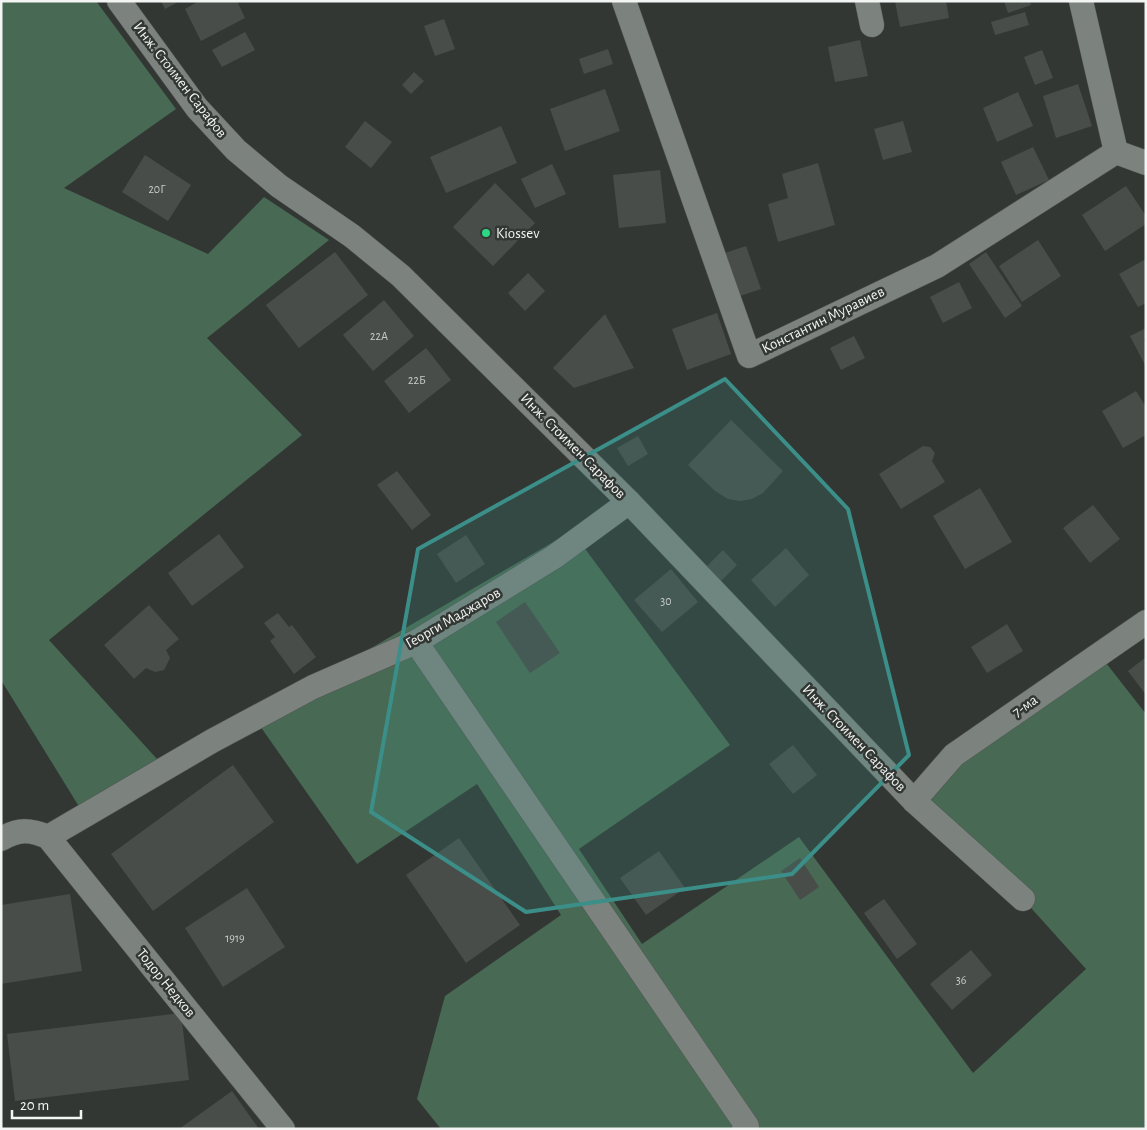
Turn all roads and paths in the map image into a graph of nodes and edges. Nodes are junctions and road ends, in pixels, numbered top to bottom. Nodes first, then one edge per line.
1 (119, 1) edge
2 (624, 1) edge
3 (867, 1) edge
4 (1081, 1) edge
5 (872, 25) dead end
6 (1116, 152) junction
7 (1146, 163) edge
8 (629, 502) junction
9 (1146, 622) edge
10 (416, 642) junction
11 (914, 801) junction
12 (8, 835) edge
13 (48, 837) junction
14 (1023, 899) dead end
15 (283, 1129) edge
16 (744, 1129) edge

1 - 8 street, Инж. Стоимен Сарафов
2 - 6 street, Константин Муравиев
3 - 5 street
4 - 6 street
6 - 7 street
8 - 10 street, Георги Маджаров
8 - 11 street, Инж. Стоимен Сарафов
9 - 11 street, 7-ма
10 - 13 street, Георги Маджаров
10 - 16 street
11 - 14 street, Инж. Стоимен Сарафов
12 - 13 street
13 - 15 street, Тодор Недков

